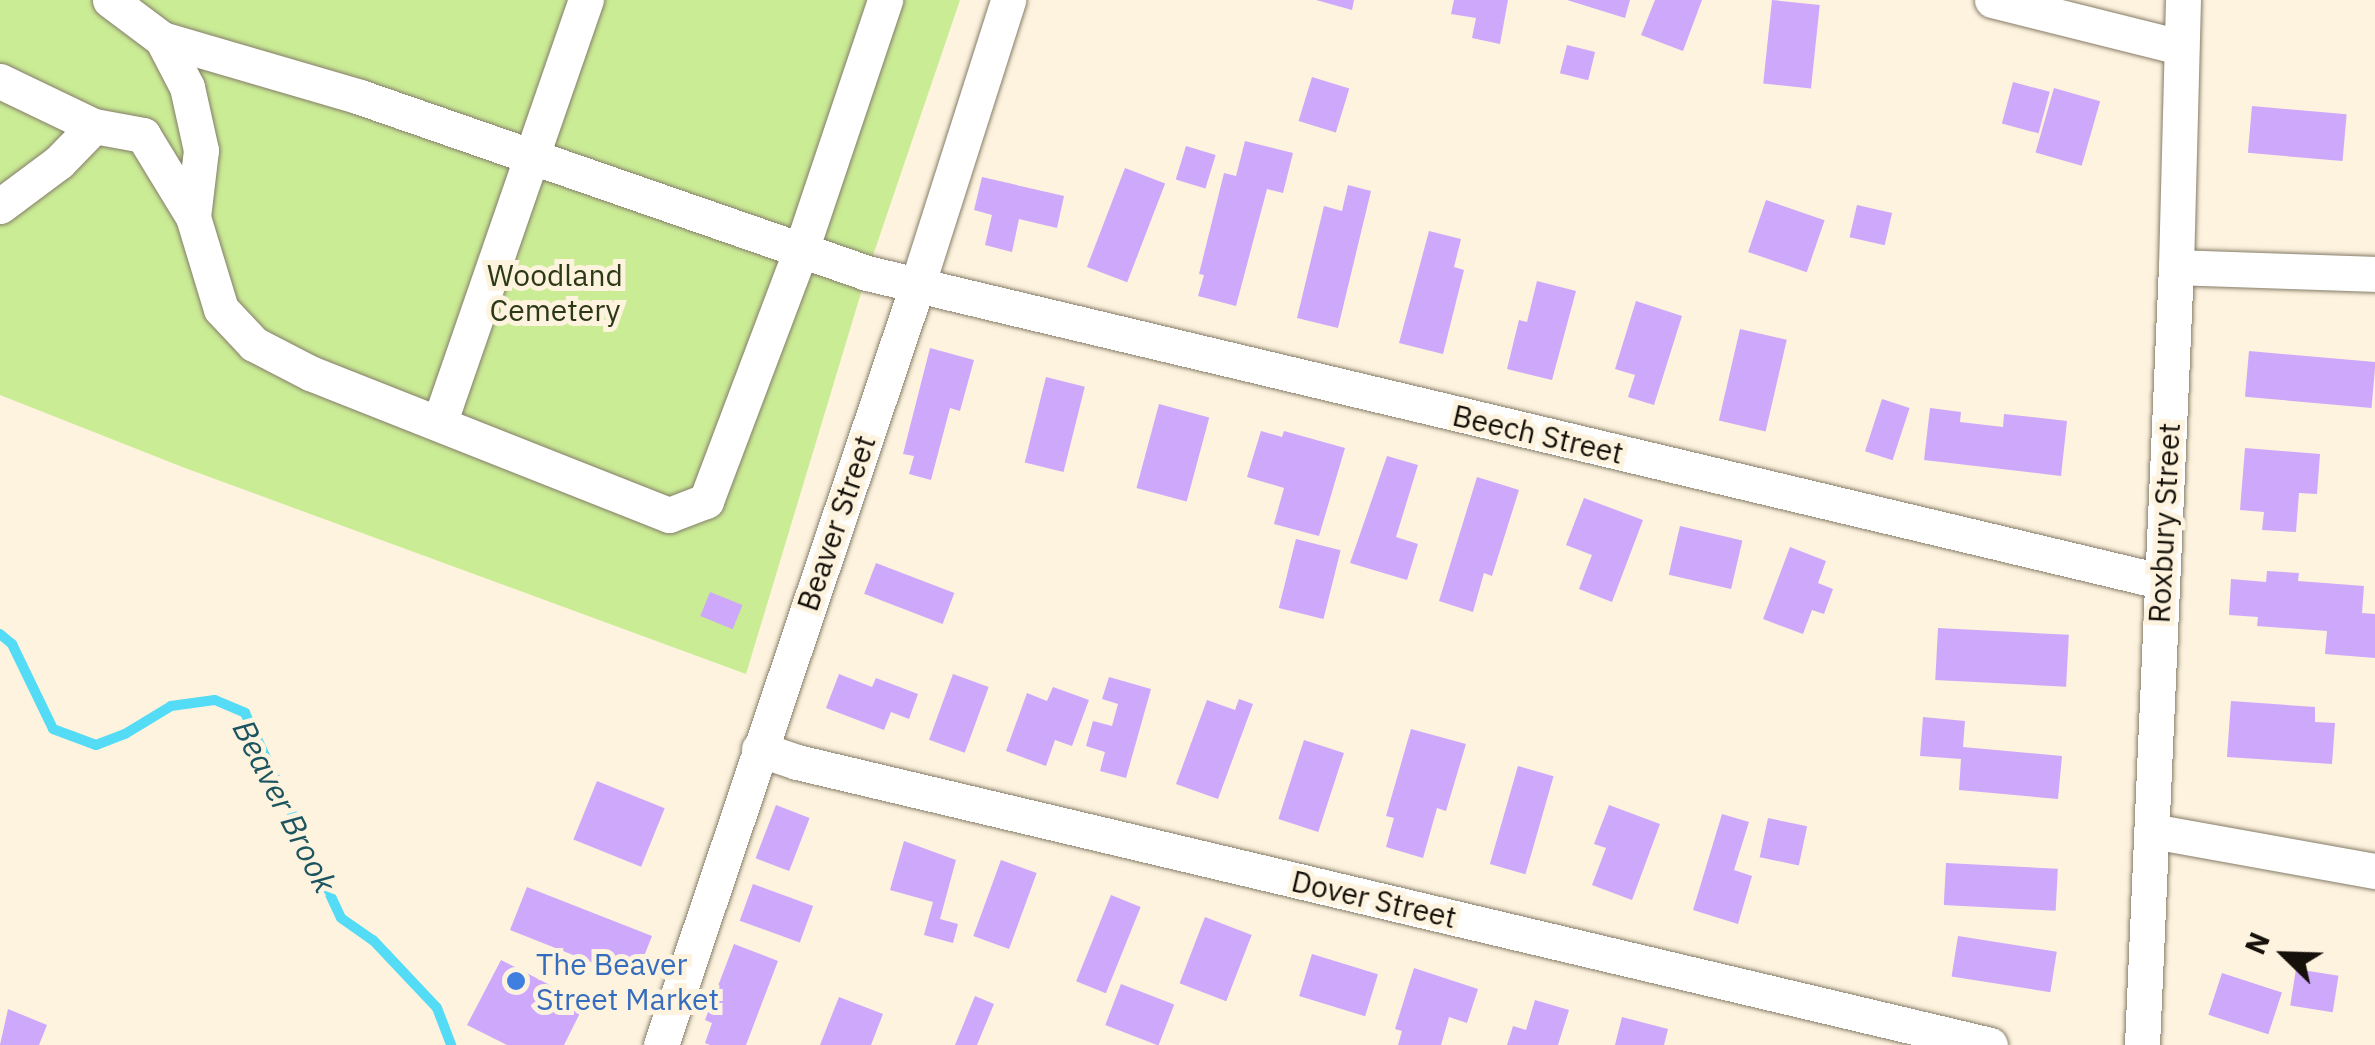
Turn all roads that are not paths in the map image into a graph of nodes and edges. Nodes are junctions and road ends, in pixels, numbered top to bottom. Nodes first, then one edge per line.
1 (110, 0) edge
2 (586, 0) edge
3 (885, 0) edge
4 (1008, 0) edge
5 (1992, 0) edge
6 (2182, 0) edge
7 (162, 39) junction
8 (2182, 47) junction
9 (0, 81) edge
10 (94, 126) junction
11 (531, 157) junction
12 (0, 206) edge
13 (193, 217) junction
14 (800, 250) junction
15 (2176, 266) junction
16 (2375, 274) edge
17 (917, 286) junction
18 (440, 421) junction
19 (2160, 581) junction
20 (759, 749) junction
21 (2152, 831) junction
22 (2375, 871) edge
23 (661, 1045) edge
24 (1990, 1045) edge
25 (2142, 1045) edge

1 - 7 street
2 - 11 street
3 - 14 street
4 - 17 street, Beaver Street
5 - 8 street
6 - 8 street, Roxbury Street
7 - 11 street, Beech Street
7 - 13 street
8 - 15 street, Roxbury Street
9 - 10 street
10 - 12 street
10 - 13 street
11 - 14 street, Beech Street
11 - 18 street
13 - 18 street
14 - 17 street, Beech Street
14 - 18 street
15 - 16 street
15 - 19 street, Roxbury Street
17 - 19 street, Beech Street
17 - 20 street, Beaver Street
19 - 21 street, Roxbury Street
20 - 23 street, Beaver Street
20 - 24 street, Dover Street
21 - 22 street
21 - 25 street, Roxbury Street

